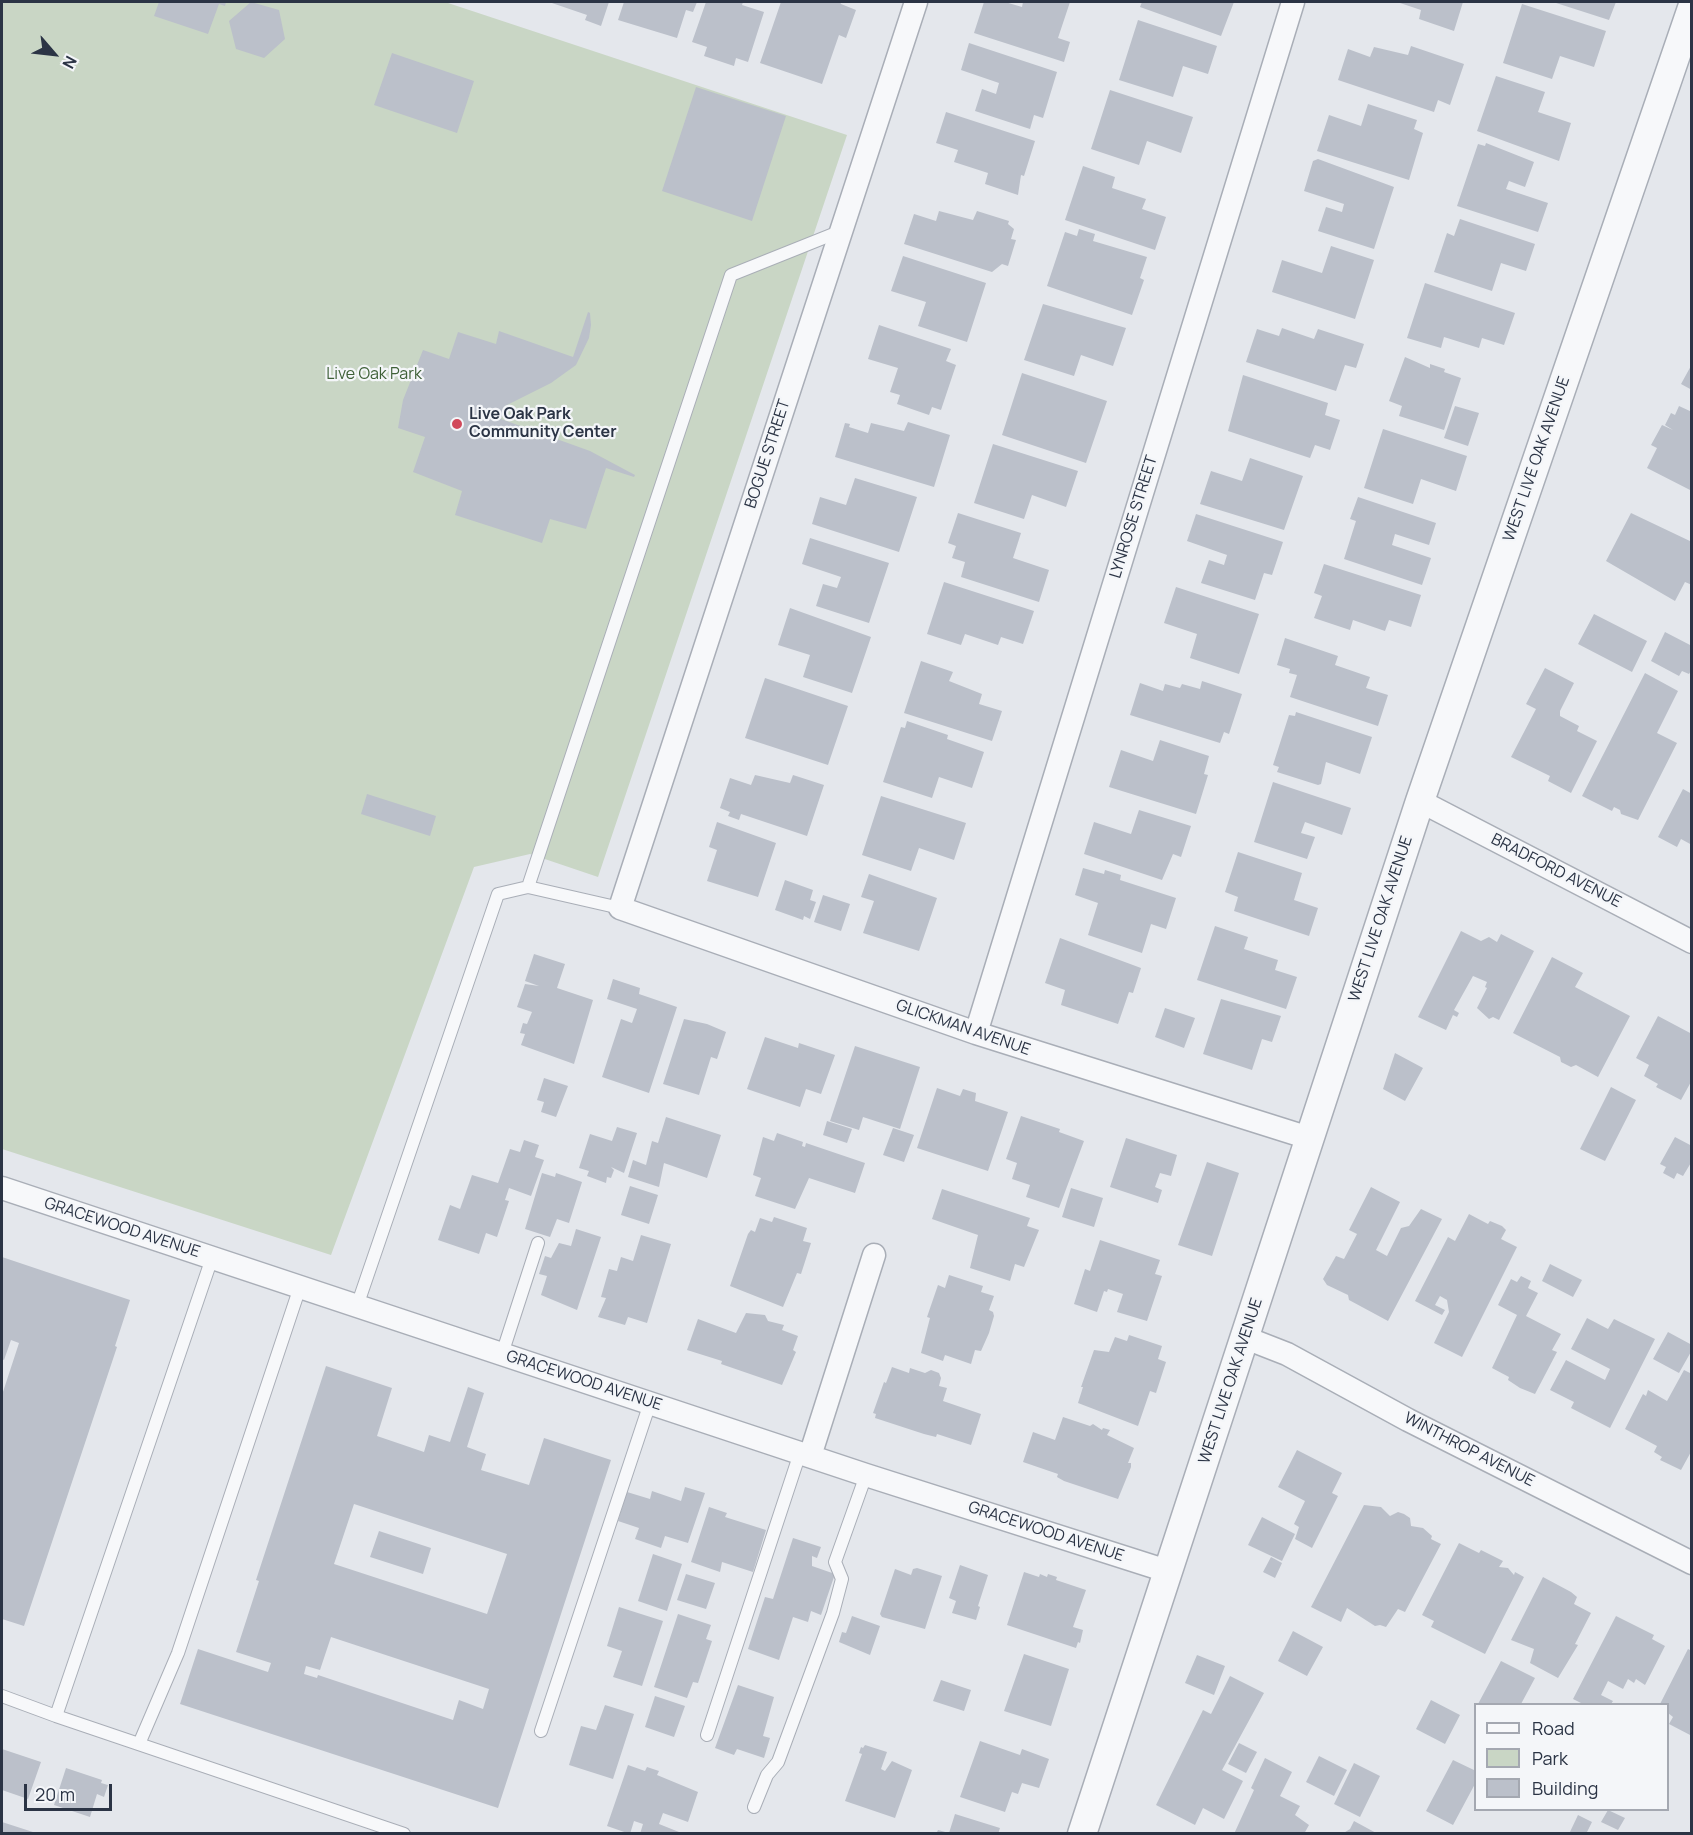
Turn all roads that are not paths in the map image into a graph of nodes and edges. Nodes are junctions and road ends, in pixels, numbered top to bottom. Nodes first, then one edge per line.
1 (916, 2) edge
2 (1293, 2) edge
3 (1692, 8) edge
4 (841, 231) junction
5 (1420, 801) junction
6 (528, 888) junction
7 (620, 908) junction
8 (1692, 942) edge
9 (976, 1033) junction
10 (1309, 1138) junction
11 (2, 1188) edge
12 (538, 1243) dead end
13 (874, 1255) dead end
14 (212, 1258) junction
15 (300, 1287) junction
16 (357, 1306) junction
17 (1246, 1338) junction
18 (502, 1354) junction
19 (650, 1403) junction
20 (805, 1455) junction
21 (866, 1475) junction
22 (1692, 1563) edge
23 (1167, 1571) junction
24 (2, 1695) edge
25 (56, 1716) junction
26 (541, 1731) dead end
27 (707, 1735) dead end
28 (139, 1744) junction
29 (754, 1807) dead end
30 (404, 1833) edge
31 (1082, 1833) edge

1 - 4 street, BOGUE STREET
2 - 9 street, LYNROSE STREET
3 - 5 street, WEST LIVE OAK AVENUE
4 - 6 lane
4 - 7 street, BOGUE STREET
5 - 8 street, BRADFORD AVENUE
5 - 10 street, WEST LIVE OAK AVENUE
6 - 7 lane
6 - 16 lane
7 - 9 street, GLICKMAN AVENUE
9 - 10 street, GLICKMAN AVENUE
10 - 17 street, WEST LIVE OAK AVENUE
11 - 14 street, GRACEWOOD AVENUE
12 - 18 lane
13 - 20 street
14 - 15 street, GRACEWOOD AVENUE
14 - 25 lane
15 - 16 street, GRACEWOOD AVENUE
15 - 28 lane
16 - 18 street, GRACEWOOD AVENUE
17 - 22 street, WINTHROP AVENUE
17 - 23 street, WEST LIVE OAK AVENUE
18 - 19 street, GRACEWOOD AVENUE
19 - 20 street, GRACEWOOD AVENUE
19 - 26 lane
20 - 21 street, GRACEWOOD AVENUE
20 - 27 lane
21 - 23 street, GRACEWOOD AVENUE
21 - 29 lane
23 - 31 street, WEST LIVE OAK AVENUE
24 - 25 lane
25 - 28 lane
28 - 30 lane

